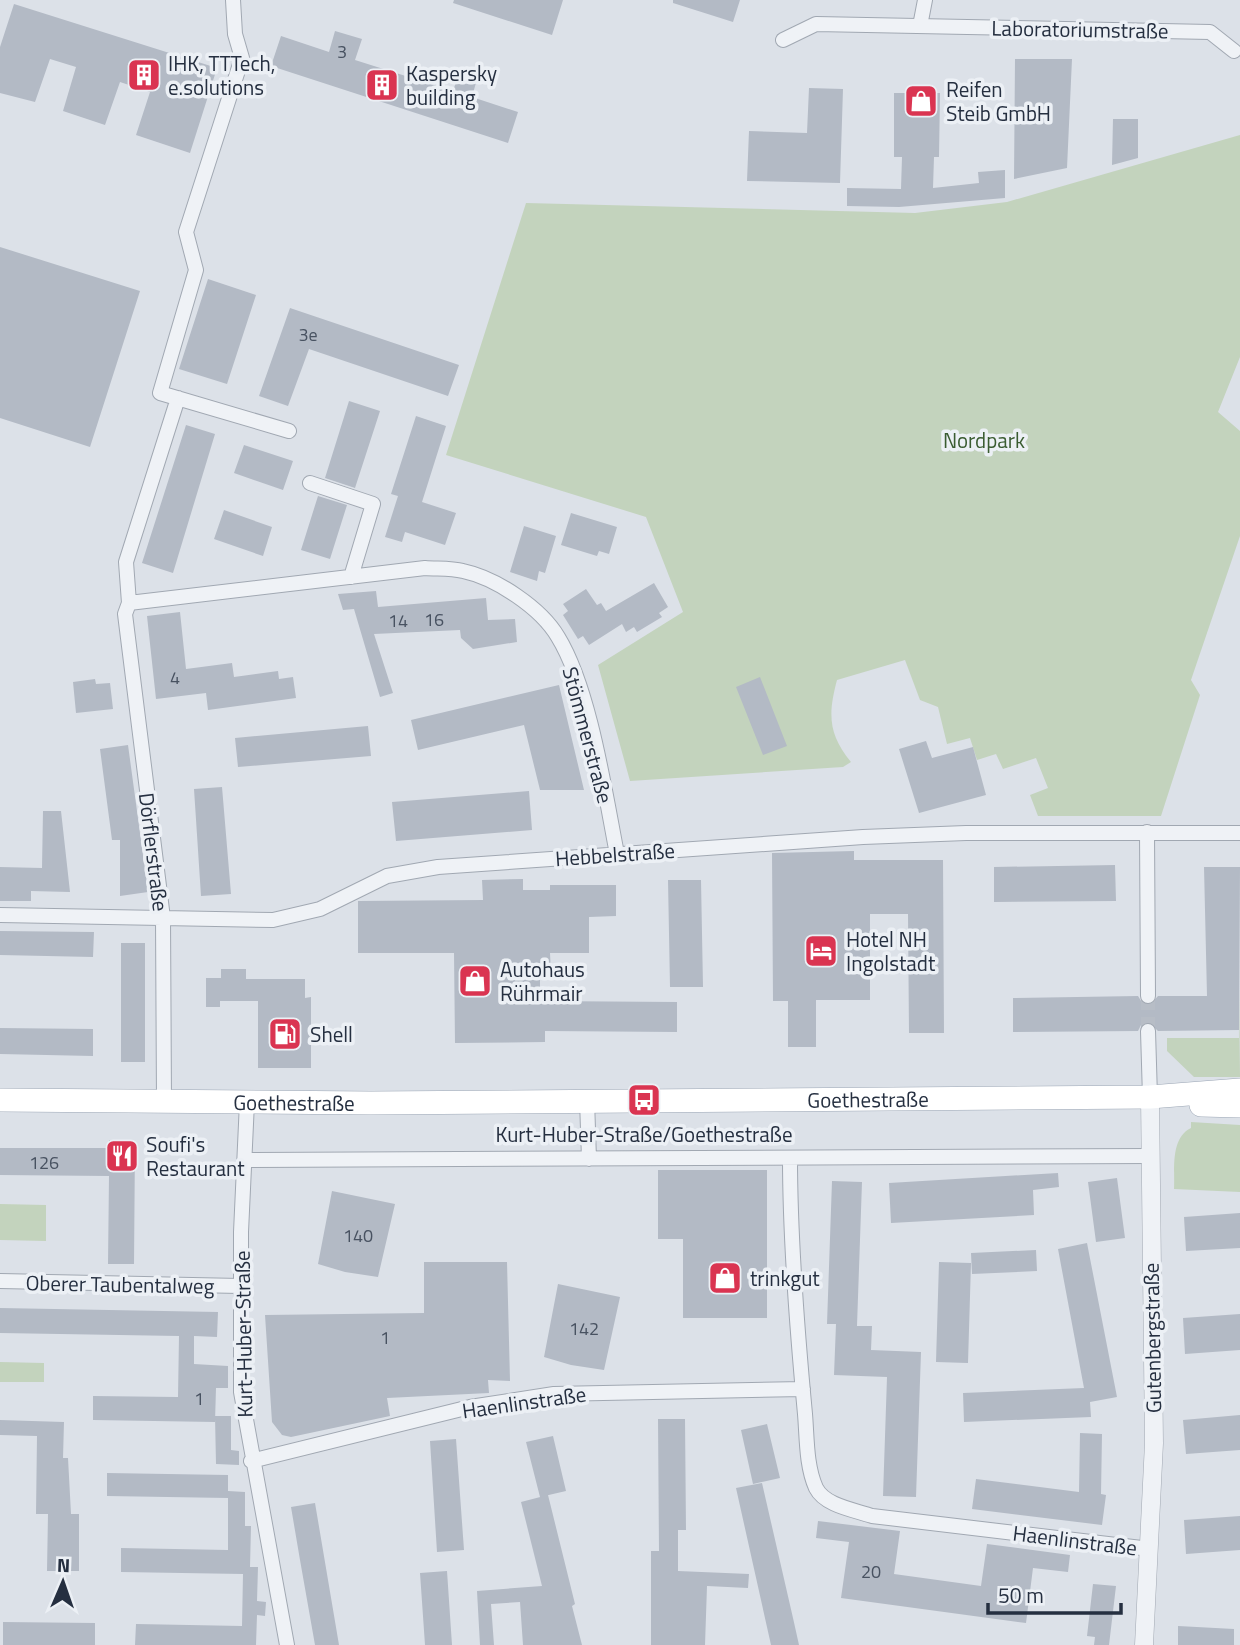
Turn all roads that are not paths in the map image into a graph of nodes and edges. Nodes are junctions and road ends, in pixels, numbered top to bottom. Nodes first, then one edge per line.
1 (233, 0) edge
2 (925, 0) edge
3 (920, 26) junction
4 (783, 40) dead end
5 (1234, 51) dead end
6 (178, 398) junction
7 (289, 431) dead end
8 (310, 484) dead end
9 (351, 576) junction
10 (129, 603) junction
11 (1147, 831) junction
12 (1240, 833) edge
13 (617, 854) junction
14 (0, 915) edge
15 (163, 918) junction
16 (1148, 996) tunnel mouth
17 (1148, 1031) tunnel mouth
18 (1240, 1090) edge
19 (1150, 1097) junction
20 (0, 1100) edge
21 (587, 1100) junction
22 (164, 1102) junction
23 (247, 1102) junction
24 (1240, 1106) edge
25 (1151, 1156) junction
26 (790, 1157) junction
27 (589, 1159) junction
28 (245, 1160) junction
29 (0, 1281) edge
30 (240, 1286) junction
31 (803, 1389) junction
32 (251, 1461) junction
33 (1150, 1549) junction
34 (287, 1645) edge
35 (1144, 1645) edge

1 - 6 street
2 - 3 street
3 - 4 street, Laboratoriumstraße
3 - 5 street, Laboratoriumstraße
6 - 7 street
6 - 10 street, Dörflerstraße
8 - 9 street
9 - 10 street, Stömmerstraße
9 - 13 street, Stömmerstraße
10 - 15 street, Dörflerstraße
11 - 12 street, Hebbelstraße
11 - 13 street, Hebbelstraße
11 - 16 street
13 - 15 street, Hebbelstraße
14 - 15 street, Hebbelstraße
15 - 22 street, Dörflerstraße
17 - 19 street, Gutenbergstraße
18 - 19 main road
19 - 21 main road, Goethestraße
19 - 24 main road
19 - 25 street, Gutenbergstraße
20 - 22 main road, Goethestraße
21 - 23 main road, Goethestraße
21 - 27 street
22 - 23 main road, Goethestraße
23 - 28 street, Kurt-Huber-Straße
25 - 26 street
25 - 33 street, Gutenbergstraße
26 - 27 street
26 - 31 street, Haenlinstraße
27 - 28 street
28 - 30 street, Kurt-Huber-Straße
29 - 30 street, Oberer Taubentalweg
30 - 32 street, Kurt-Huber-Straße
31 - 32 street, Haenlinstraße
31 - 33 street, Haenlinstraße
32 - 34 street, Kurt-Huber-Straße
33 - 35 street, Gutenbergstraße

